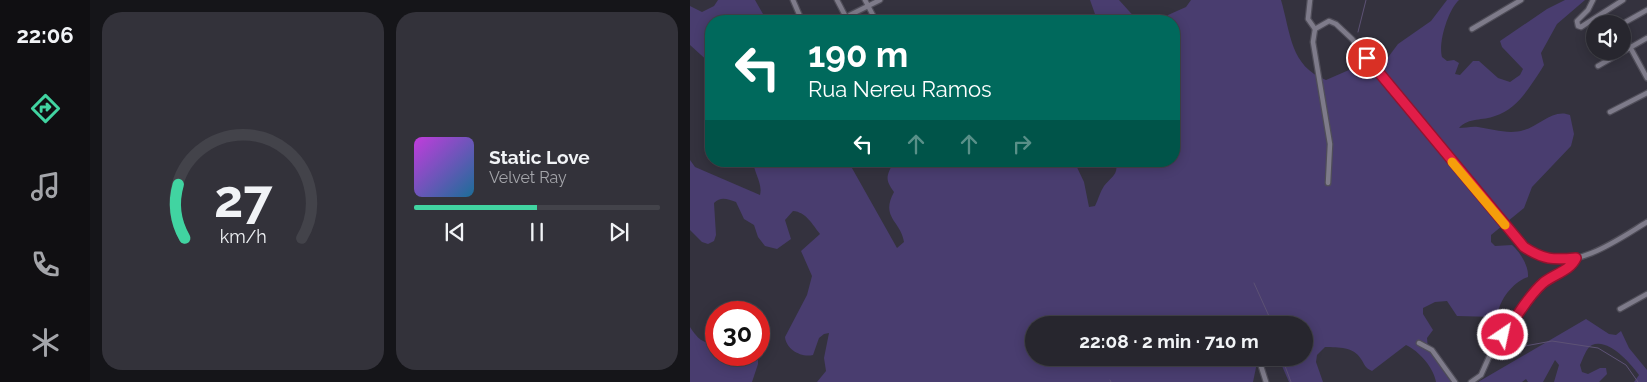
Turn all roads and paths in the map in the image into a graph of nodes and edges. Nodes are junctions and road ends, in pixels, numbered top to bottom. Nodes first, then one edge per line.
1 (793, 0) edge
2 (837, 0) edge
3 (865, 0) edge
4 (880, 0) edge
5 (1310, 0) edge
6 (1521, 0) edge
7 (1593, 0) edge
8 (1623, 0) edge
9 (868, 6) junction
10 (1647, 10) edge
11 (799, 15) edge
12 (845, 15) edge
13 (850, 15) dead end
14 (873, 15) edge
15 (1631, 19) edge
16 (1315, 29) junction
17 (1472, 29) dead end
18 (1647, 38) edge
19 (1631, 47) edge
20 (1631, 50) edge
21 (1609, 60) edge
22 (1598, 66) dead end
23 (1647, 78) edge
24 (1647, 93) edge
25 (1610, 112) dead end
26 (1328, 183) dead end
27 (1647, 222) edge
28 (1576, 258) junction
29 (1647, 294) edge
30 (1620, 309) dead end
31 (1419, 343) dead end
32 (1261, 366) edge
33 (1266, 382) edge
34 (1455, 382) edge
35 (1471, 382) edge

1 - 11 street
2 - 12 street
3 - 9 street
4 - 9 street
5 - 16 street
6 - 17 street
7 - 8 street
9 - 13 street
9 - 14 street
10 - 15 street
16 - 26 street
16 - 28 street
18 - 19 street
20 - 23 street
21 - 22 street
24 - 25 street
27 - 28 street
28 - 35 street
29 - 30 street
31 - 34 street
32 - 33 street

